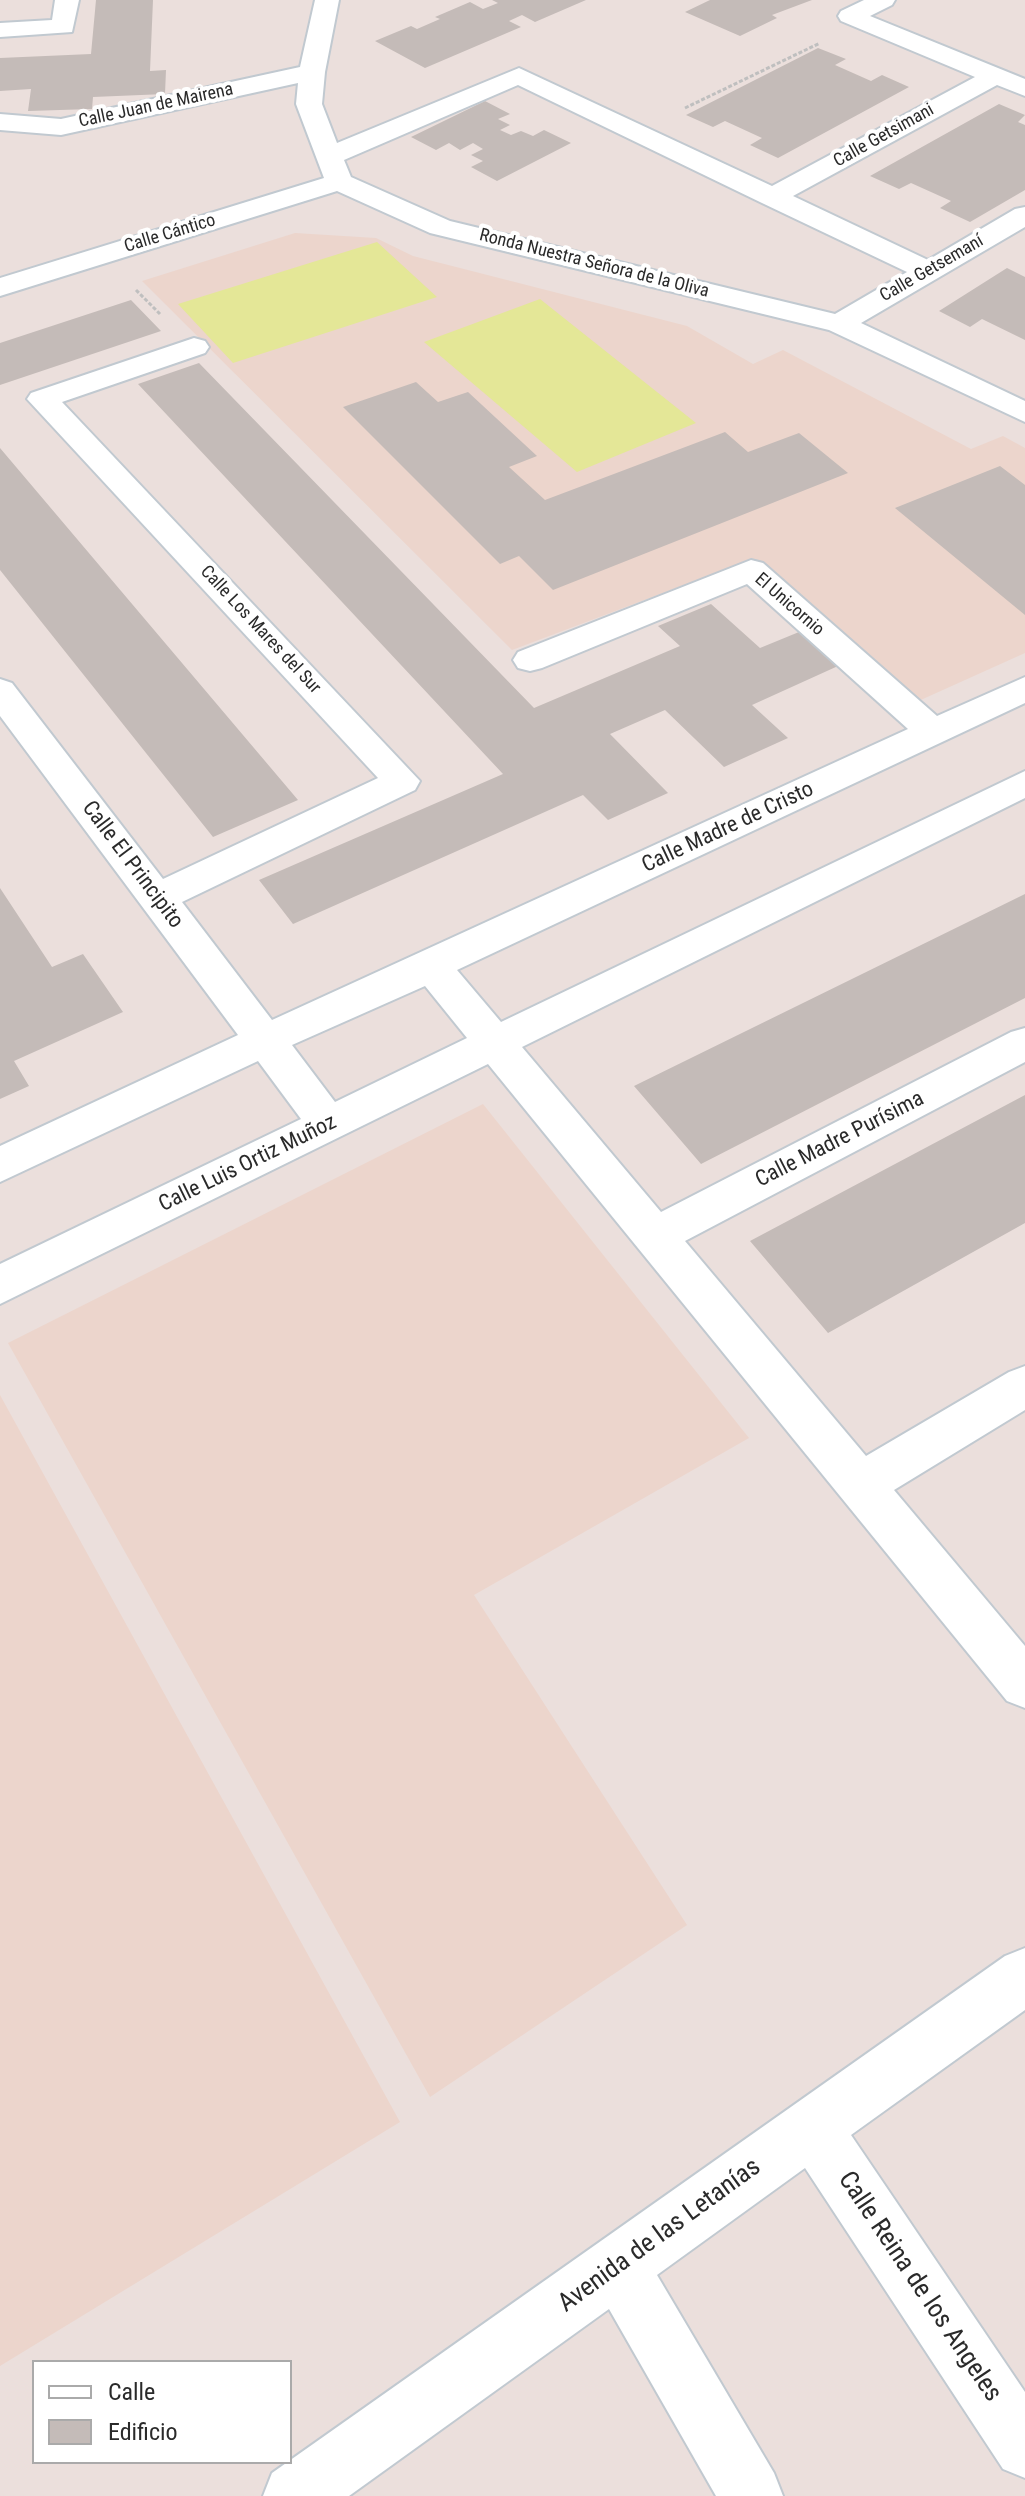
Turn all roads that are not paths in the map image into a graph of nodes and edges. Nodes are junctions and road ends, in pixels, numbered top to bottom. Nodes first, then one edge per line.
1 (67, 0) edge
2 (883, 0) edge
3 (320, 8) edge
4 (0, 30) edge
5 (312, 72) junction
6 (995, 76) junction
7 (1025, 88) edge
8 (0, 122) edge
9 (334, 169) junction
10 (772, 197) junction
11 (1025, 215) edge
12 (928, 271) junction
13 (0, 287) edge
14 (839, 324) junction
15 (194, 347) road end
16 (1025, 413) edge
17 (530, 660) dead end
18 (1025, 689) edge
19 (0, 691) edge
20 (933, 732) junction
21 (1025, 783) edge
22 (157, 898) junction
23 (431, 966) junction
24 (265, 1040) junction
25 (1025, 1043) edge
26 (495, 1044) junction
27 (329, 1125) junction
28 (0, 1165) edge
29 (654, 1236) junction
30 (0, 1285) edge
31 (1025, 1386) edge
32 (860, 1485) junction
33 (1025, 1684) edge
34 (1025, 1976) edge
35 (812, 2127) junction
36 (618, 2266) junction
37 (1025, 2447) edge
38 (325, 2487) edge
39 (751, 2496) edge

1 - 4 street
2 - 6 street
3 - 5 street
5 - 8 street, Calle Juan de Mairena
5 - 9 street
6 - 7 street
6 - 10 street, Calle Getsimani
9 - 10 street, Calle Cántico
9 - 13 street, Calle Cántico
9 - 14 street, Ronda Nuestra Señora de la Oliva
10 - 12 street, Calle Cántico
11 - 12 street, Calle Getsemaní
12 - 14 street, Calle Getsemaní
14 - 16 street, Ronda Nuestra Señora de la Oliva
15 - 22 street, Calle Los Mares del Sur
17 - 20 street, El Unicornio
18 - 20 street, Calle Madre de Cristo
19 - 22 street, Calle El Principito
20 - 23 street, Calle Madre de Cristo
21 - 26 street
22 - 24 street, Calle El Principito
23 - 24 street
23 - 26 street
24 - 27 street, Calle El Principito
24 - 28 street
25 - 29 street, Calle Madre Purísima
26 - 27 street, Calle Luis Ortiz Muñoz
26 - 29 street
27 - 30 street, Calle Luis Ortiz Muñoz
29 - 32 street
31 - 32 street
32 - 33 street
34 - 35 street, Avenida de las Letanías
35 - 36 street, Avenida de las Letanías
35 - 37 street, Calle Reina de los Angeles
36 - 38 street, Avenida de las Letanías
36 - 39 street

